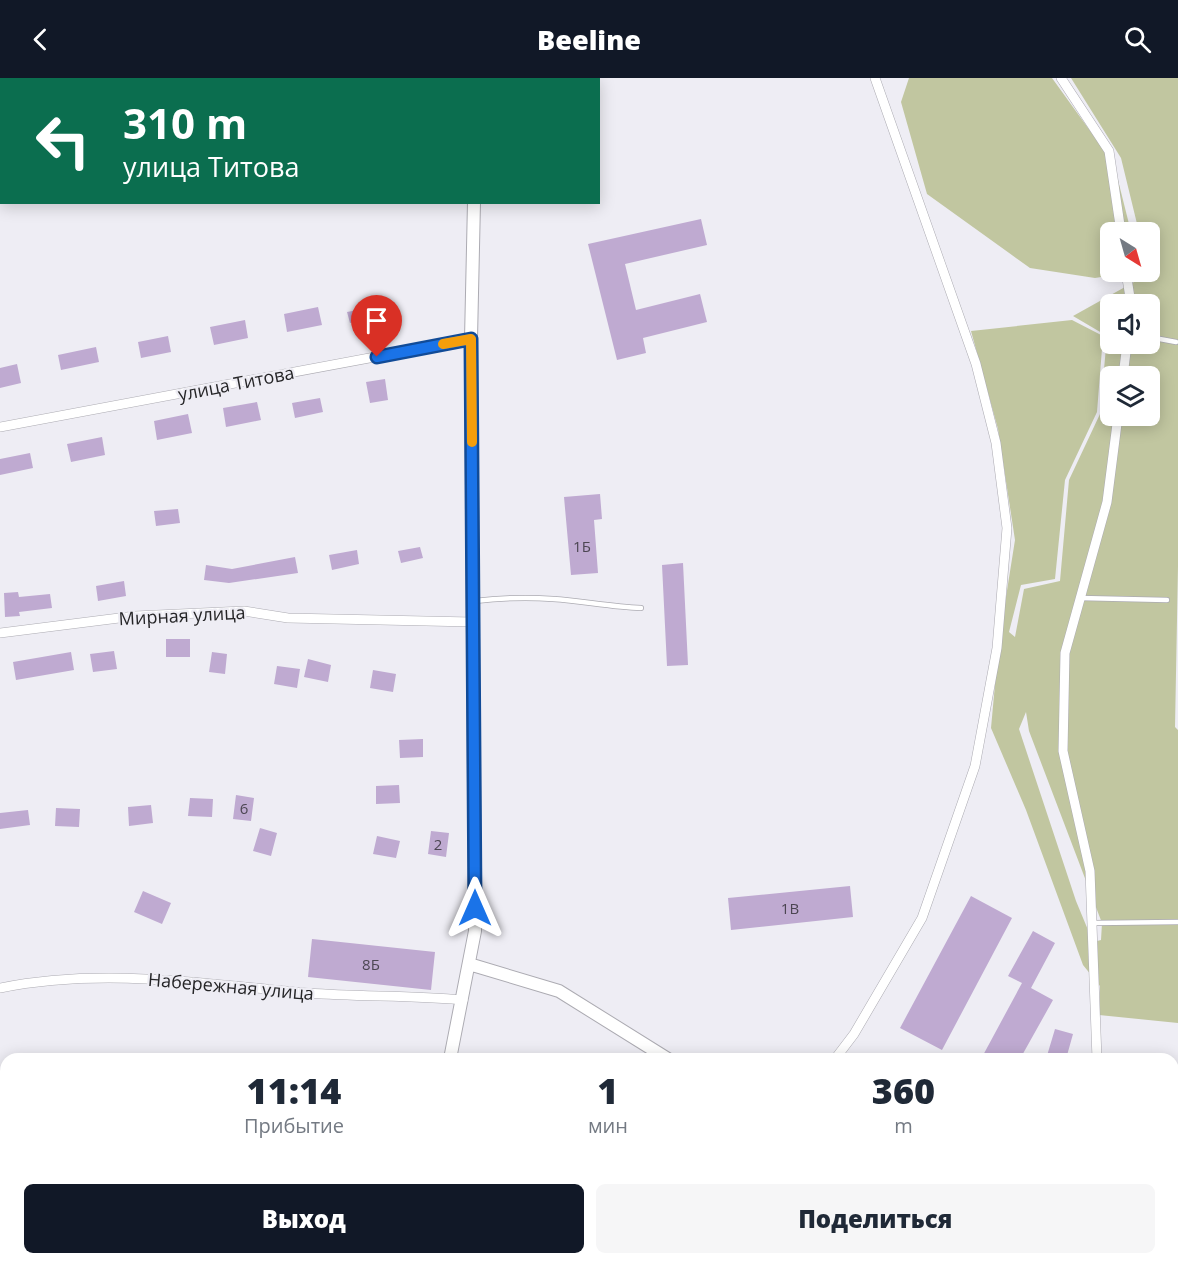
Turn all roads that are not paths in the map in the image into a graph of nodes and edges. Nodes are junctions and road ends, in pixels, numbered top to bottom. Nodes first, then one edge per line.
1 (875, 78) edge
2 (1061, 78) edge
3 (474, 204) edge
4 (1120, 222) edge
5 (471, 339) junction
6 (1160, 339) edge
7 (1176, 342) dead end
8 (1117, 426) edge
9 (0, 427) edge
10 (1080, 598) junction
11 (1167, 600) dead end
12 (472, 601) junction
13 (641, 608) dead end
14 (472, 622) junction
15 (0, 633) edge
16 (1178, 922) edge
17 (1093, 923) junction
18 (469, 964) junction
19 (0, 988) edge
20 (463, 1000) junction
21 (451, 1053) edge
22 (658, 1053) edge
23 (840, 1053) edge
24 (1097, 1053) edge

1 - 23 street
2 - 4 street
3 - 5 street
5 - 9 street, улица Титова
5 - 12 street
6 - 7 lane
8 - 10 street
10 - 11 lane
10 - 17 street
12 - 13 lane
12 - 14 street
14 - 15 street, Мирная улица
14 - 18 street
16 - 17 lane
17 - 24 street
18 - 20 street
18 - 22 street
19 - 20 street, Набережная улица
20 - 21 street

